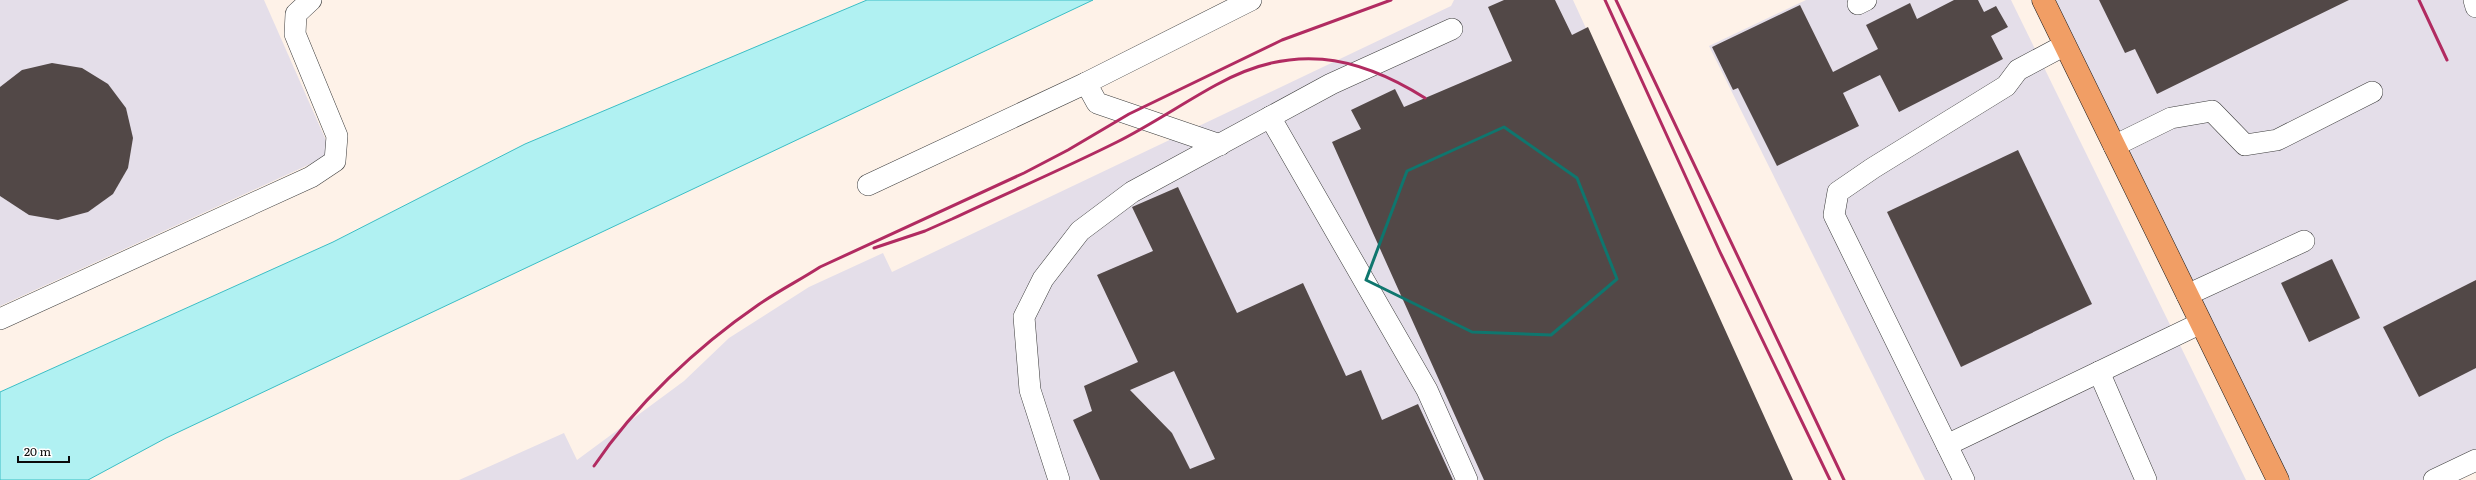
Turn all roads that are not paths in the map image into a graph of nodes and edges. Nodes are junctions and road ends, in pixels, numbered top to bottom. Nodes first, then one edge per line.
1 (311, 0) edge
2 (1251, 0) edge
3 (2043, 0) edge
4 (2474, 0) edge
5 (2476, 7) edge
6 (1452, 29) dead end
7 (2065, 45) junction
8 (1086, 83) junction
9 (2372, 92) dead end
10 (1270, 117) junction
11 (1220, 145) junction
12 (2114, 146) junction
13 (868, 185) dead end
14 (2304, 241) dead end
15 (2187, 295) junction
16 (0, 319) edge
17 (2201, 322) junction
18 (2099, 372) junction
19 (1947, 445) junction
20 (2476, 460) edge
21 (2446, 478) edge
22 (1059, 480) edge
23 (1467, 480) edge
24 (1964, 480) edge
25 (2146, 480) edge
26 (2278, 480) edge

1 - 16 street
2 - 8 street
3 - 7 main road
4 - 5 street
6 - 10 street
7 - 12 main road
7 - 19 street
8 - 11 street
8 - 13 street
9 - 12 street
10 - 11 street
10 - 23 street
11 - 22 street
12 - 15 main road
14 - 15 street
15 - 17 main road
17 - 18 street
17 - 26 main road
18 - 19 street
18 - 25 street
19 - 24 street
20 - 21 street

